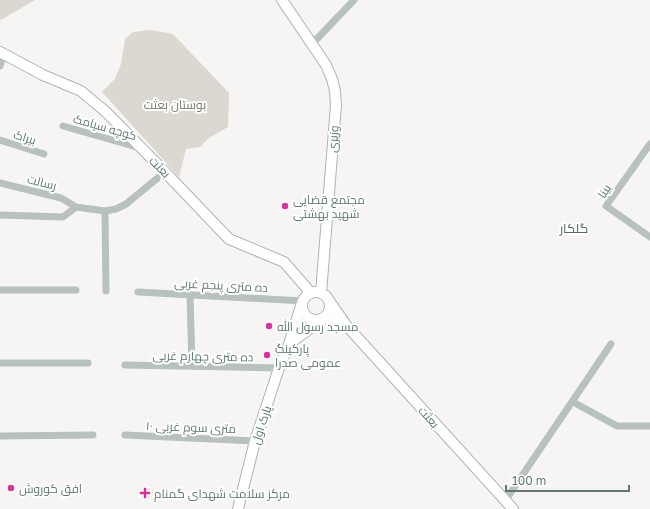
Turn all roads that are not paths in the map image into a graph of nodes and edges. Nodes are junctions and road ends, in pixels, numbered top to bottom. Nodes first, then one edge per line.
1 (282, 0) edge
2 (354, 0) edge
3 (312, 44) junction
4 (2, 53) edge
5 (0, 66) edge
6 (63, 126) dead end
7 (0, 140) edge
8 (650, 144) edge
9 (142, 148) junction
10 (44, 154) dead end
11 (165, 172) junction
12 (0, 183) edge
13 (76, 207) junction
14 (105, 211) junction
15 (0, 215) edge
16 (650, 236) edge
17 (0, 290) edge
18 (76, 290) dead end
19 (106, 291) dead end
20 (138, 292) dead end
21 (316, 293) junction
22 (190, 295) junction
23 (302, 302) junction
24 (330, 302) junction
25 (324, 318) junction
26 (346, 325) junction
27 (289, 344) junction
28 (611, 344) dead end
29 (0, 363) edge
30 (88, 363) dead end
31 (125, 365) dead end
32 (192, 366) junction
33 (279, 368) junction
34 (572, 402) junction
35 (650, 426) edge
36 (92, 435) dead end
37 (125, 435) dead end
38 (0, 436) edge
39 (255, 441) junction
40 (505, 501) junction
41 (238, 509) edge
42 (512, 509) edge

1 - 3 main road, وزیری
2 - 3 street
3 - 21 main road, وزیری
4 - 5 street
4 - 9 main road, بعثت
6 - 9 street, کوچه سیامک
7 - 10 street, بیراک
8 - 16 street, بینا
9 - 11 main road, بعثت
11 - 14 street
11 - 21 main road, بعثت
12 - 13 street, رسالت
13 - 14 street
13 - 15 street
14 - 19 street
17 - 18 street
20 - 22 street, ده متری پنجم غربی
21 - 23 main road
21 - 24 main road
22 - 23 street, ده متری پنجم غربی
22 - 32 street
23 - 25 main road
23 - 27 main road, پارک اول
24 - 25 main road
24 - 26 main road, بعثت
25 - 26 main road
25 - 27 main road
26 - 40 main road, بعثت
27 - 33 main road, پارک اول
28 - 34 street
29 - 30 street
31 - 32 street, ده متری چهارم غربی
32 - 33 street, ده متری چهارم غربی
33 - 39 main road, پارک اول
34 - 35 street
34 - 40 street
36 - 38 street
37 - 39 street, ۱۰ متری سوم غربی
39 - 41 main road, پارک اول
40 - 42 main road, بعثت

